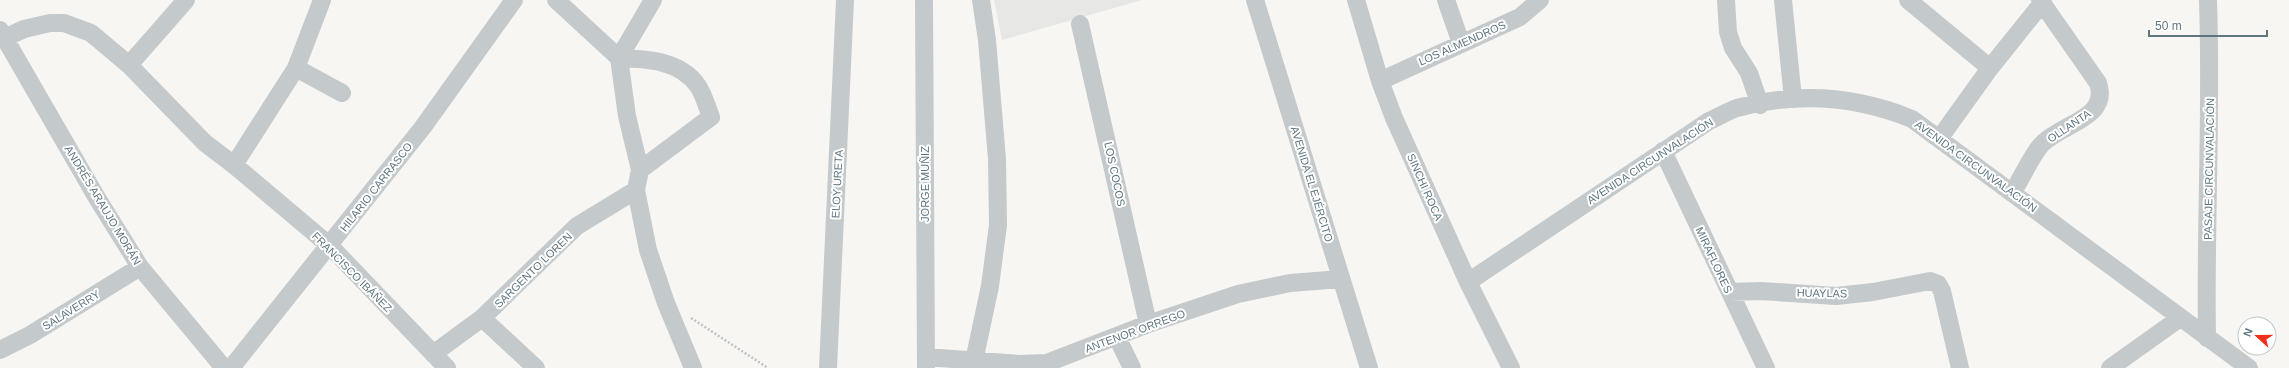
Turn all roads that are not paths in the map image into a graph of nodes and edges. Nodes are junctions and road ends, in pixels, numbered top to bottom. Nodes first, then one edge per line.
1 (186, 0) edge
2 (322, 0) edge
3 (514, 0) edge
4 (556, 0) edge
5 (653, 0) edge
6 (845, 0) edge
7 (924, 0) edge
8 (981, 0) edge
9 (1255, 0) edge
10 (1356, 0) edge
11 (1446, 0) edge
12 (1540, 0) edge
13 (1726, 0) edge
14 (1783, 0) edge
15 (1908, 0) edge
16 (2208, 0) edge
17 (2042, 1) edge
18 (1080, 24) dead end
19 (2, 34) edge
20 (1461, 43) junction
21 (619, 58) junction
22 (129, 65) junction
23 (296, 68) junction
24 (1990, 68) junction
25 (1380, 81) junction
26 (342, 93) dead end
27 (1793, 99) junction
28 (1760, 105) junction
29 (1939, 139) junction
30 (1663, 151) junction
31 (234, 165) junction
32 (640, 170) junction
33 (636, 190) junction
34 (2012, 193) junction
35 (330, 246) junction
36 (140, 266) junction
37 (1341, 279) junction
38 (1468, 282) junction
39 (1730, 292) junction
40 (482, 318) junction
41 (2180, 318) junction
42 (1148, 324) junction
43 (1117, 337) junction
44 (2207, 338) junction
45 (0, 350) edge
46 (974, 361) junction
47 (926, 362) edge
48 (438, 363) edge
49 (224, 368) edge
50 (231, 368) edge
51 (536, 368) edge
52 (693, 368) edge
53 (828, 368) edge
54 (1132, 368) edge
55 (1369, 368) edge
56 (1511, 368) edge
57 (1766, 368) edge
58 (1960, 368) edge
59 (2110, 368) edge
60 (2249, 368) edge

1 - 22 street
2 - 23 street
3 - 35 street, HILARIO CARRASCO
4 - 21 street
5 - 21 street
6 - 53 street, ELOY URETA
7 - 47 street, JORGE MUÑIZ
8 - 46 street
9 - 37 street, AVENIDA EL EJÉRCITO
10 - 25 street, SINCHI ROCA
11 - 20 street
12 - 20 street, LOS ALMENDROS
13 - 28 street
14 - 27 street
15 - 24 street
16 - 44 street, PASAJE CIRCUNVALACIÓN
17 - 24 street
17 - 34 street, OLLANTA
18 - 42 street, LOS COCOS
19 - 22 street, FRANCISCO IBÁÑEZ
19 - 36 street, ANDRÉS ARAUJO MORÁN
20 - 25 street, LOS ALMENDROS
21 - 32 street
21 - 32 street
22 - 31 street, FRANCISCO IBÁÑEZ
23 - 26 street
23 - 31 street
24 - 29 street
25 - 38 street, SINCHI ROCA
27 - 28 street, AVENIDA CIRCUNVALACIÓN
27 - 29 street, AVENIDA CIRCUNVALACIÓN
28 - 30 street, AVENIDA CIRCUNVALACIÓN
29 - 34 street, AVENIDA CIRCUNVALACIÓN
30 - 38 street, AVENIDA CIRCUNVALACIÓN
30 - 39 street, MIRAFLORES
31 - 35 street, FRANCISCO IBÁÑEZ
32 - 33 street
33 - 40 street, SARGENTO LOREN
33 - 52 street
34 - 41 street, AVENIDA CIRCUNVALACIÓN
35 - 48 street, FRANCISCO IBÁÑEZ
35 - 50 street, HILARIO CARRASCO
36 - 45 street, SALAVERRY
36 - 49 street, ANDRÉS ARAUJO MORÁN
37 - 42 street, ANTENOR ORREGO
37 - 55 street, AVENIDA EL EJÉRCITO
38 - 56 street, SINCHI ROCA
39 - 57 street, MIRAFLORES
39 - 58 street, HUAYLAS
40 - 48 street, SARGENTO LOREN
40 - 51 street
41 - 44 street, AVENIDA CIRCUNVALACIÓN
41 - 59 street
42 - 43 street, ANTENOR ORREGO
43 - 46 street, ANTENOR ORREGO
43 - 54 street
44 - 60 street, AVENIDA CIRCUNVALACIÓN
46 - 47 street, ANTENOR ORREGO

